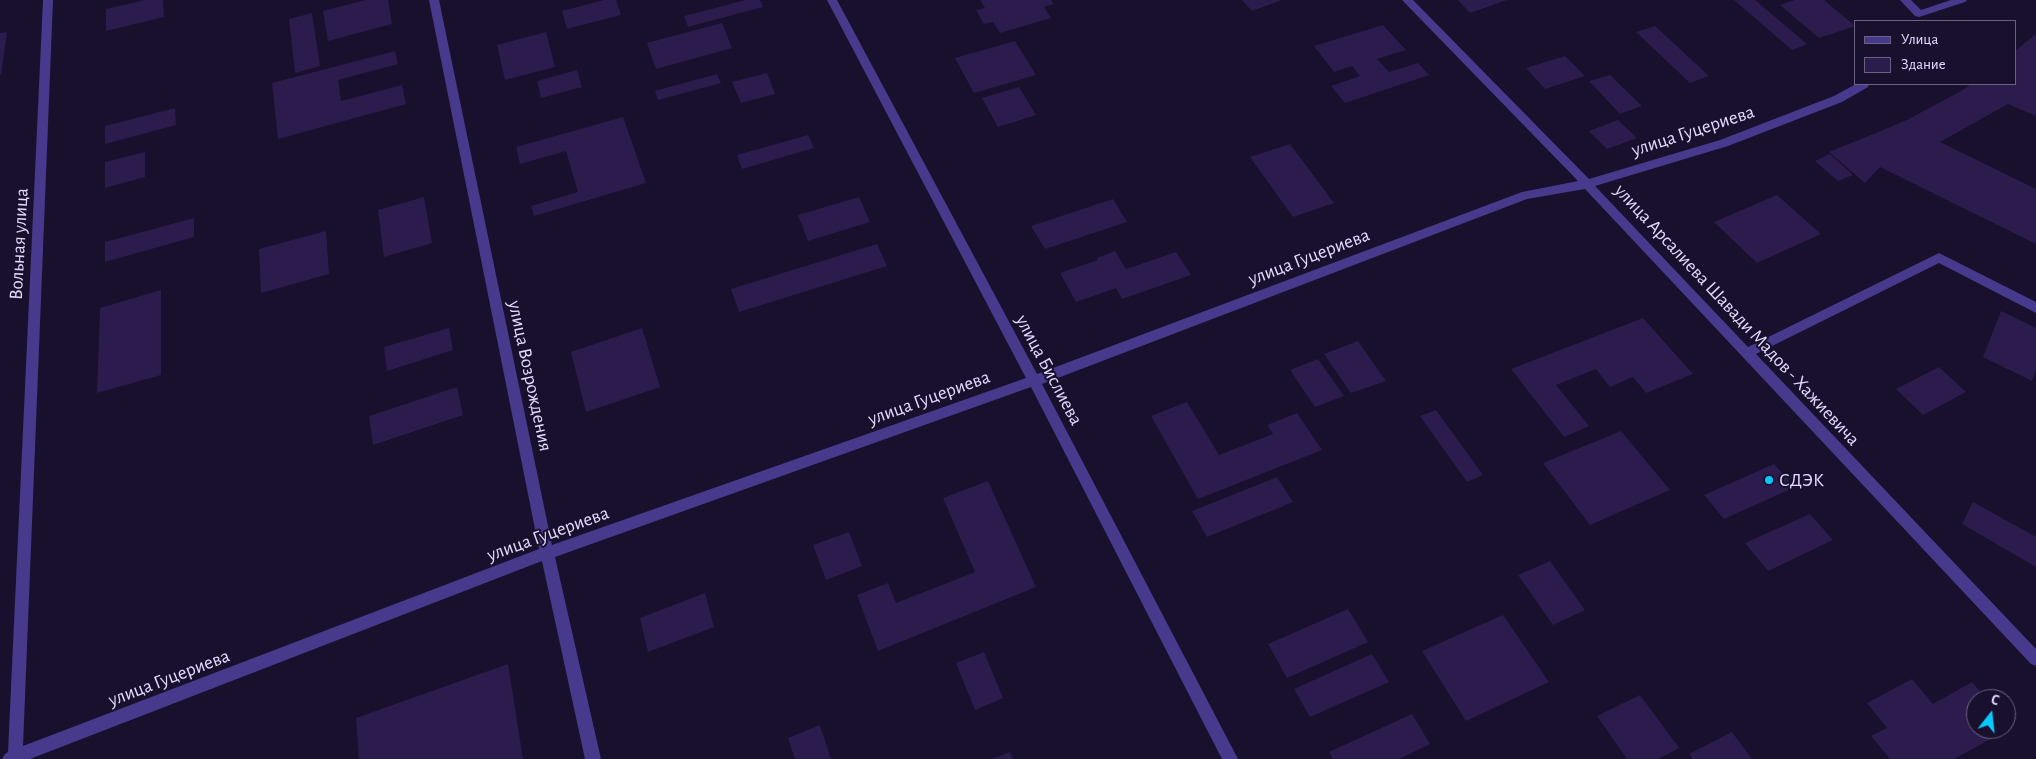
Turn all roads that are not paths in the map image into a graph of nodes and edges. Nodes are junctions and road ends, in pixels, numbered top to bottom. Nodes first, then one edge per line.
1 (48, 0) edge
2 (434, 0) edge
3 (832, 0) edge
4 (1407, 0) edge
5 (1905, 0) edge
6 (1962, 0) edge
7 (1919, 18) edge
8 (1862, 85) edge
9 (1587, 184) junction
10 (2036, 308) edge
11 (1747, 353) junction
12 (1034, 380) junction
13 (547, 553) junction
14 (2036, 659) edge
15 (13, 758) edge
16 (593, 759) edge
17 (1230, 759) edge

1 - 15 street, Вольная улица
2 - 13 street, улица Возрождения
3 - 12 street, улица Бислиева
4 - 9 street, улица Арсалиева Шавади Мадов - Хажиевича
5 - 7 street
6 - 7 street
8 - 9 street, улица Гуцериева
9 - 11 street, улица Арсалиева Шавади Мадов - Хажиевича
9 - 12 street, улица Гуцериева
10 - 11 street
11 - 14 street, улица Арсалиева Шавади Мадов - Хажиевича
12 - 13 street, улица Гуцериева
12 - 17 street, улица Бислиева
13 - 15 street, улица Гуцериева
13 - 16 street, улица Возрождения

